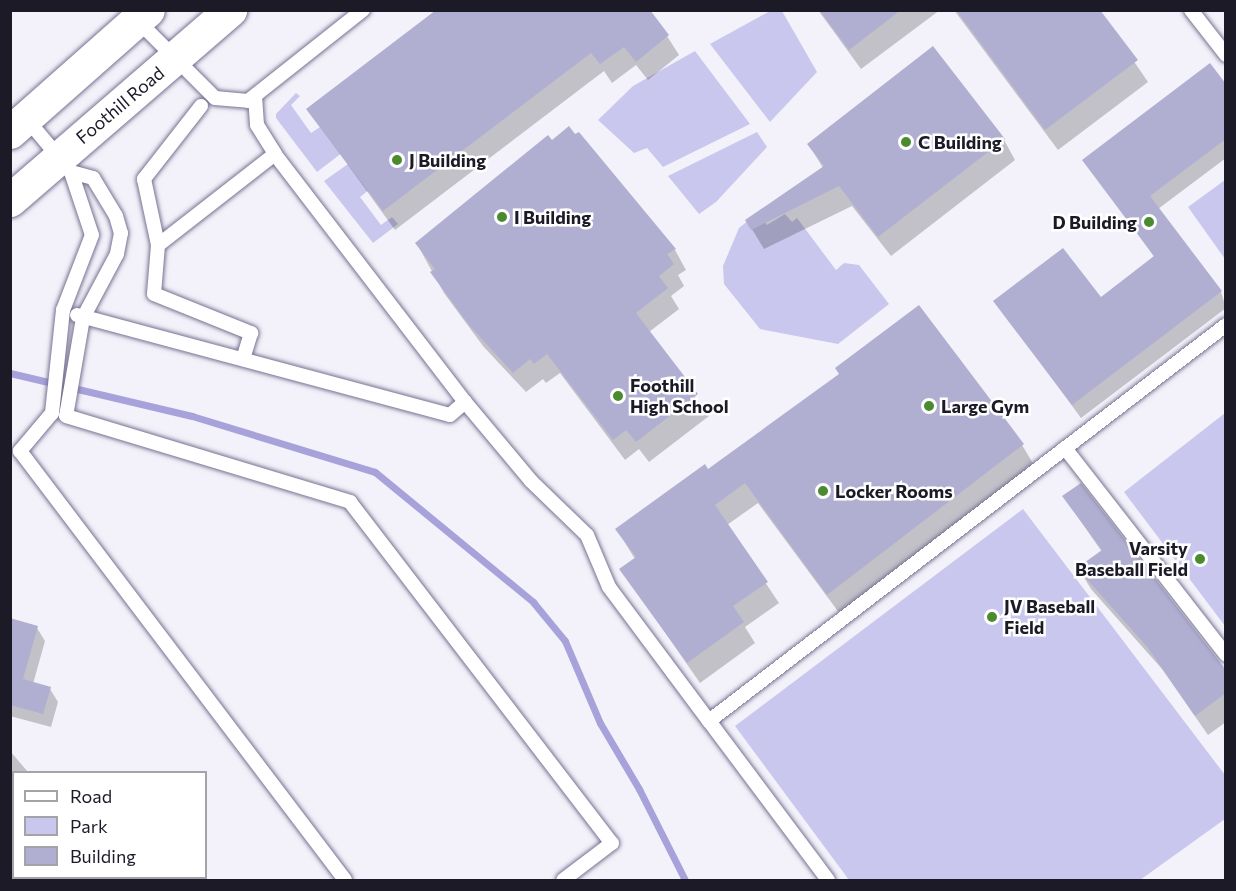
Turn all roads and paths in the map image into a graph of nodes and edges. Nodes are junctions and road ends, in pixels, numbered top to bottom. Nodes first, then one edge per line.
1 (230, 10) edge
2 (363, 10) edge
3 (1191, 10) edge
4 (143, 15) edge
5 (1226, 55) edge
6 (175, 58) junction
7 (255, 96) junction
8 (201, 106) dead end
9 (18, 125) edge
10 (275, 154) junction
11 (65, 164) junction
12 (10, 200) edge
13 (158, 245) junction
14 (63, 310) junction
15 (83, 318) junction
16 (1226, 325) edge
17 (243, 359) junction
18 (465, 402) junction
19 (1065, 448) junction
20 (1226, 655) edge
21 (709, 721) junction
22 (345, 880) edge
23 (563, 880) edge
24 (828, 880) edge

1 - 6 main road, Foothill Road
2 - 7 lane
3 - 5 lane
4 - 6 lane
4 - 9 main road
6 - 7 lane
6 - 11 main road, Foothill Road
7 - 10 lane
8 - 13 lane
9 - 11 lane
10 - 13 lane
10 - 18 lane
11 - 12 main road, Foothill Road
11 - 14 lane
11 - 15 lane
13 - 17 lane
14 - 15 lane
14 - 22 lane
15 - 17 lane
15 - 23 lane
16 - 19 lane
17 - 18 lane
18 - 21 lane
19 - 20 lane
19 - 21 lane
21 - 24 lane

